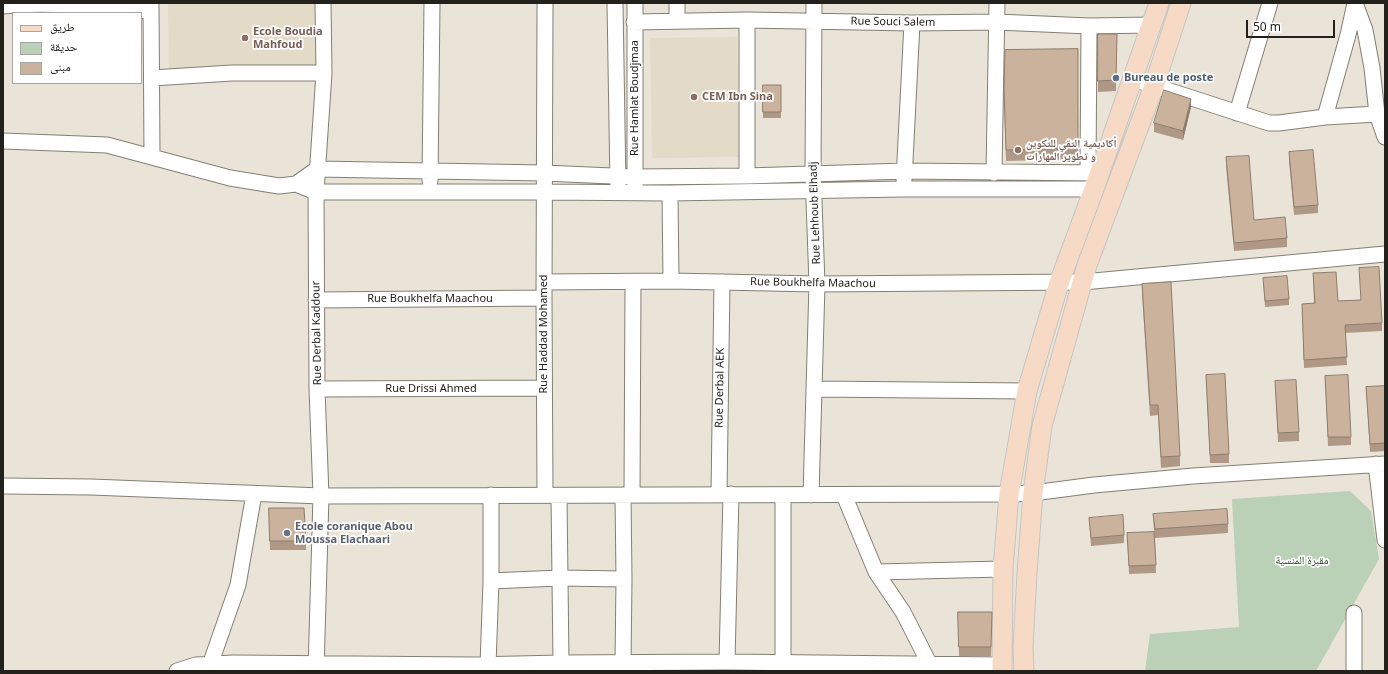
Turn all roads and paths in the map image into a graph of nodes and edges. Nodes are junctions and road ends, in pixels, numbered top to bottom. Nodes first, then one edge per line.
1 (323, 3) edge
2 (432, 3) edge
3 (545, 3) edge
4 (615, 3) edge
5 (635, 3) edge
6 (677, 3) edge
7 (814, 3) edge
8 (997, 3) edge
9 (1159, 3) edge
10 (1181, 3) edge
11 (1270, 3) edge
12 (3, 6) edge
13 (151, 7) edge
14 (677, 20) junction
15 (747, 20) junction
16 (813, 21) junction
17 (634, 22) junction
18 (997, 22) junction
19 (912, 23) junction
20 (1152, 25) junction
21 (1089, 26) junction
22 (324, 73) junction
23 (152, 78) junction
24 (1133, 79) junction
25 (1154, 86) junction
26 (1237, 113) junction
27 (1377, 114) junction
28 (1324, 117) junction
29 (1385, 137) edge
30 (3, 141) edge
31 (152, 156) junction
32 (317, 169) junction
33 (430, 170) junction
34 (905, 171) junction
35 (544, 173) junction
36 (994, 173) junction
37 (812, 174) junction
38 (618, 176) junction
39 (747, 176) junction
40 (635, 177) junction
41 (1094, 179) junction
42 (296, 184) junction
43 (904, 189) junction
44 (813, 191) junction
45 (316, 192) junction
46 (430, 192) junction
47 (544, 192) junction
48 (618, 192) junction
49 (636, 193) junction
50 (670, 194) junction
51 (1385, 254) edge
52 (671, 281) junction
53 (544, 282) junction
54 (633, 282) junction
55 (722, 282) junction
56 (1083, 282) junction
57 (1059, 283) junction
58 (817, 284) junction
59 (544, 298) junction
60 (316, 300) junction
61 (544, 388) junction
62 (318, 389) junction
63 (815, 389) junction
64 (1027, 391) junction
65 (1380, 464) edge
66 (3, 486) edge
67 (1033, 493) junction
68 (254, 494) junction
69 (725, 494) junction
70 (1009, 494) junction
71 (492, 495) junction
72 (552, 495) junction
73 (627, 495) junction
74 (783, 495) junction
75 (812, 495) junction
76 (844, 495) junction
77 (321, 496) junction
78 (1385, 540) edge
79 (1003, 568) junction
80 (876, 572) junction
81 (559, 578) junction
82 (624, 579) junction
83 (491, 581) junction
84 (1354, 613) dead end
85 (728, 662) junction
86 (561, 663) junction
87 (623, 663) junction
88 (210, 665) junction
89 (488, 665) junction
90 (785, 666) edge
91 (316, 667) edge
92 (866, 667) edge
93 (932, 667) edge
94 (408, 668) edge
95 (472, 668) edge
96 (1002, 668) edge
97 (177, 671) edge
98 (1024, 671) edge
99 (1354, 671) edge

1 - 22 street, Rue Derbal Kaddour
2 - 33 street
3 - 35 street, Rue Haddad Mohamed
4 - 38 street, Rue Hamlat Boudjmaa
5 - 17 street, Rue Hamlat Boudjmaa
6 - 14 street
7 - 16 street, Rue Lehhoub Elhadj
8 - 18 street
9 - 20 main road
10 - 25 main road
11 - 26 street
12 - 13 street
13 - 23 street
14 - 15 street, Rue Souci Salem
14 - 17 street, Rue Souci Salem
15 - 16 street, Rue Souci Salem
15 - 39 street
16 - 19 street, Rue Souci Salem
16 - 37 street, Rue Lehhoub Elhadj
17 - 40 street, Rue Hamlat Boudjmaa
18 - 19 street, Rue Souci Salem
18 - 21 street, Rue Souci Salem
18 - 36 street
19 - 34 street
20 - 21 street, Rue Souci Salem
20 - 24 main road
21 - 41 street
22 - 23 street
22 - 32 street, Rue Derbal Kaddour
23 - 31 street
24 - 25 street
24 - 41 main road
25 - 26 street
25 - 56 main road
26 - 28 street
27 - 28 street
27 - 28 street
27 - 29 street
30 - 31 street
31 - 42 street
32 - 33 street
32 - 42 street
32 - 45 street, Rue Derbal Kaddour
33 - 35 street
33 - 46 street
34 - 36 street
34 - 37 street
34 - 43 street
35 - 38 street
35 - 47 street, Rue Haddad Mohamed
36 - 41 street
37 - 39 street
37 - 44 street, Rue Lehhoub Elhadj
38 - 40 street
38 - 48 street, Rue Hamlat Boudjmaa
39 - 40 street
40 - 49 street, Rue Hamlat Boudjmaa
41 - 43 street
41 - 57 main road
42 - 45 street
43 - 44 street
44 - 50 street
44 - 58 street, Rue Lehhoub Elhadj
45 - 46 street
45 - 60 street, Rue Derbal Kaddour
46 - 47 street
47 - 48 street
47 - 53 street, Rue Haddad Mohamed
48 - 49 street
49 - 50 street
50 - 52 street
51 - 56 street, Rue Boukhelfa Maachou
52 - 54 street, Rue Boukhelfa Maachou
52 - 55 street, Rue Boukhelfa Maachou
53 - 54 street, Rue Boukhelfa Maachou
53 - 59 street, Rue Haddad Mohamed
54 - 73 street
55 - 58 street, Rue Boukhelfa Maachou
55 - 69 street, Rue Derbal AEK
56 - 57 street, Rue Boukhelfa Maachou
56 - 67 main road
57 - 58 street, Rue Boukhelfa Maachou
57 - 64 main road
58 - 63 street, Rue Lehhoub Elhadj
59 - 60 street, Rue Boukhelfa Maachou
59 - 61 street, Rue Haddad Mohamed
60 - 62 street, Rue Derbal Kaddour
61 - 62 street, Rue Drissi Ahmed
61 - 72 street, Rue Haddad Mohamed
62 - 77 street, Rue Derbal Kaddour
63 - 64 street
63 - 75 street, Rue Lehhoub Elhadj
64 - 70 main road
65 - 67 street
65 - 78 street
66 - 68 street
67 - 70 street
67 - 98 main road
68 - 77 street
68 - 88 street
69 - 73 street
69 - 74 street
69 - 85 street, Rue Derbal AEK
70 - 76 street
70 - 79 main road
71 - 72 street
71 - 77 street
71 - 83 street
72 - 73 street
72 - 81 street, Rue Haddad Mohamed
73 - 82 street
74 - 75 street
74 - 90 street
75 - 76 street
76 - 80 street
77 - 91 street, Rue Derbal Kaddour
79 - 80 street
79 - 96 main road
80 - 93 street
81 - 82 street
81 - 83 street
81 - 86 street, Rue Haddad Mohamed
82 - 87 street
83 - 89 street
84 - 99 street
85 - 87 street
85 - 90 street
86 - 87 street
86 - 89 street
88 - 91 street
88 - 97 street
89 - 95 street
90 - 92 street
91 - 94 street
92 - 93 street
93 - 96 street
94 - 95 street

